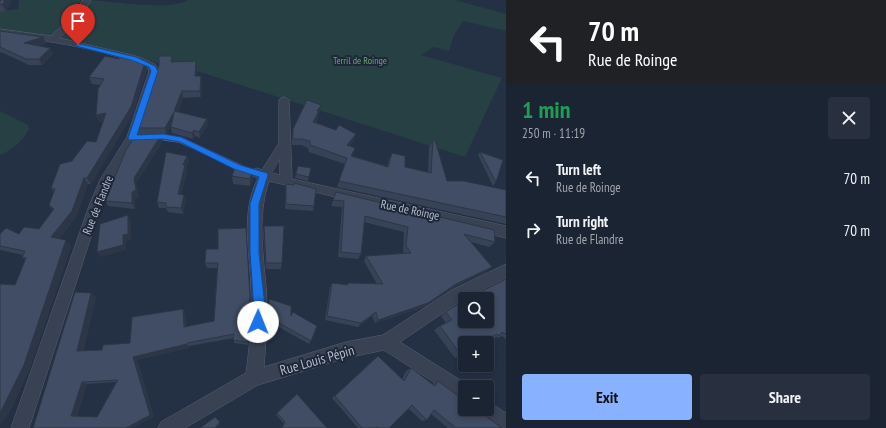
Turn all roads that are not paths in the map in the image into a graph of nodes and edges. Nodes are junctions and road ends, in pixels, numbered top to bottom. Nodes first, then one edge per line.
1 (87, 0) edge
2 (0, 32) edge
3 (53, 39) junction
4 (284, 100) dead end
5 (148, 137) edge
6 (286, 144) junction
7 (260, 174) junction
8 (286, 182) junction
9 (506, 232) edge
10 (506, 271) edge
11 (386, 342) junction
12 (254, 378) junction
13 (458, 388) edge
14 (494, 415) edge
15 (506, 424) edge
16 (20, 428) edge
17 (167, 428) edge

1 - 3 street
2 - 3 street, Rue de Flandre
3 - 16 street, Rue de Flandre
4 - 6 street
5 - 7 lane, Rue de Roinge
6 - 7 street
6 - 8 street
7 - 8 street, Rue de Roinge
7 - 12 street
8 - 9 street, Rue de Roinge
10 - 11 street
11 - 12 street, Rue Louis Pépin
11 - 13 street
12 - 17 street, Rue Louis Pépin
14 - 15 street

